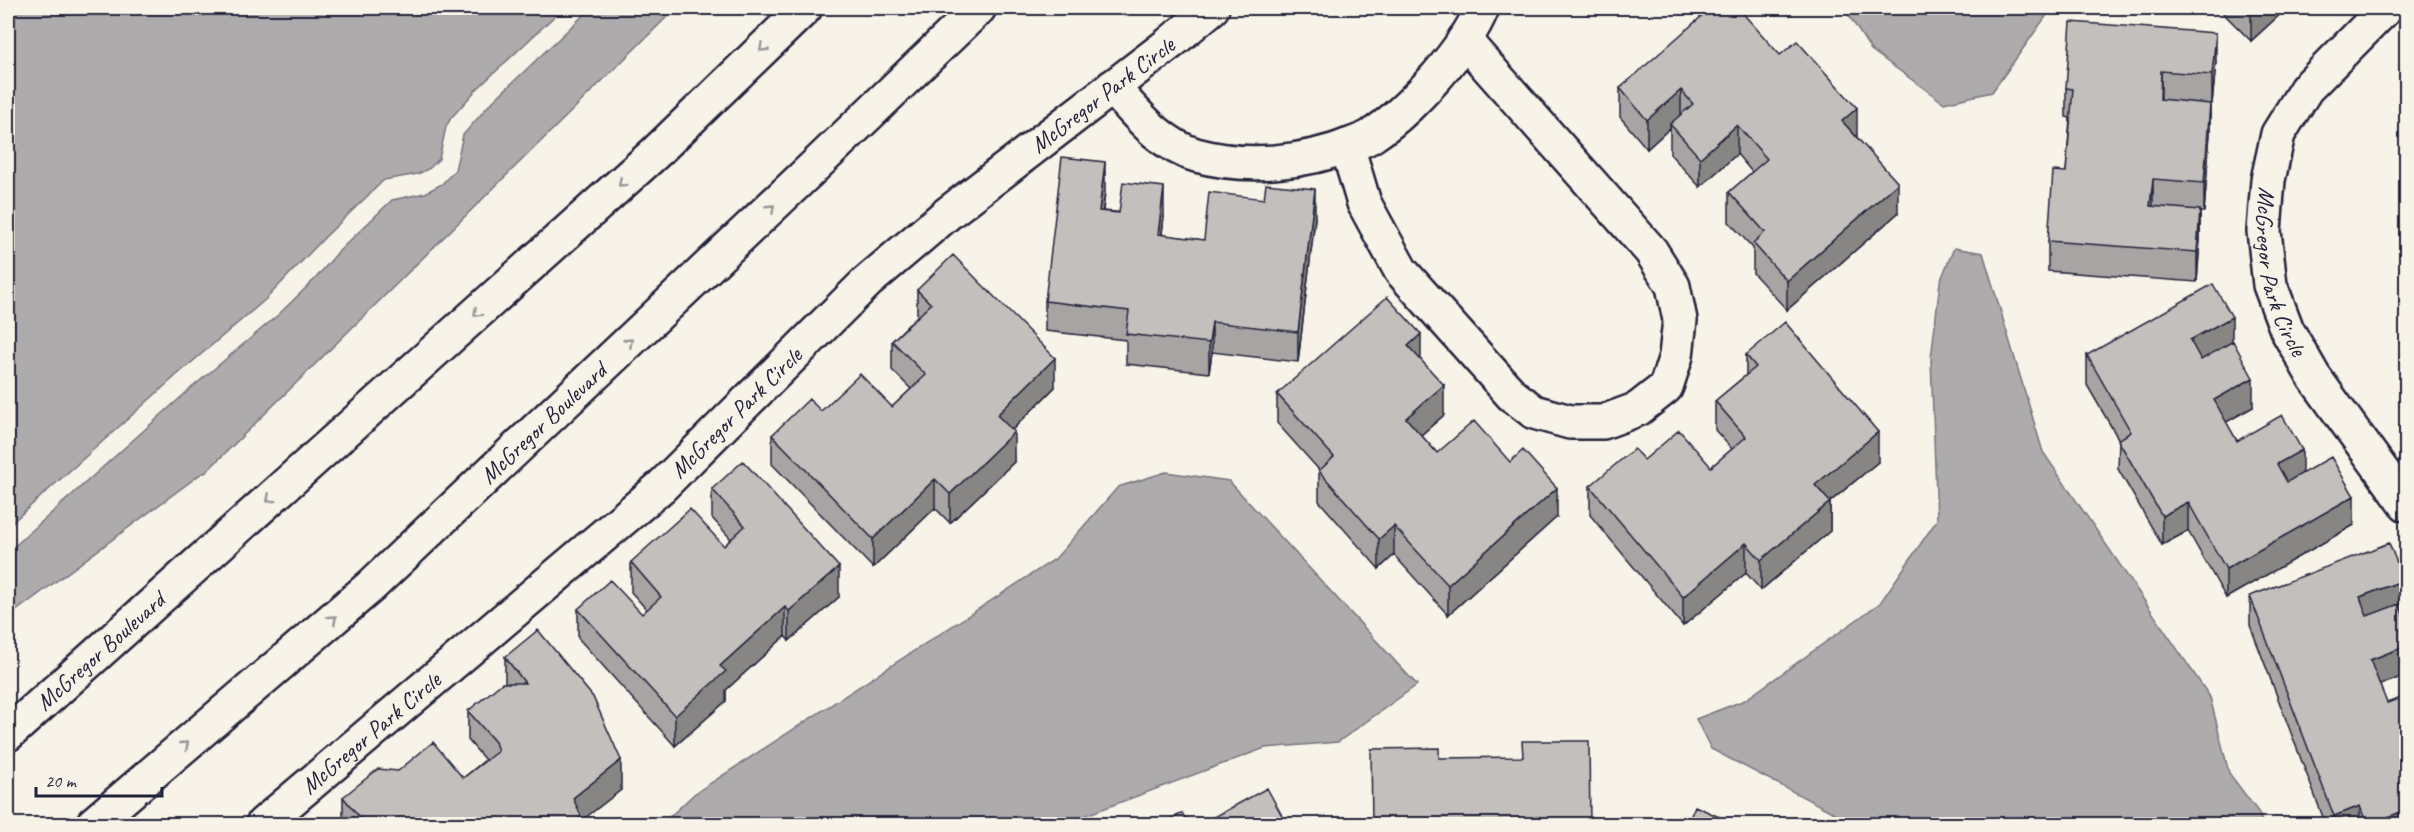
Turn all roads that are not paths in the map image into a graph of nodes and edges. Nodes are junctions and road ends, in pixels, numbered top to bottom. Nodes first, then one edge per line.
1 (805, 8) edge
2 (979, 8) edge
3 (1212, 8) edge
4 (1482, 8) edge
5 (2386, 8) edge
6 (1464, 40) junction
7 (1112, 87) junction
8 (1347, 146) junction
9 (2406, 504) edge
10 (8, 734) edge
11 (93, 825) edge
12 (263, 825) edge

1 -> 10 street, McGregor Boulevard
11 -> 2 street, McGregor Boulevard
3 - 7 street, McGregor Park Circle
4 - 6 street
5 - 9 street, McGregor Park Circle
6 - 8 street
6 - 8 street
7 - 8 street
7 - 12 street, McGregor Park Circle

